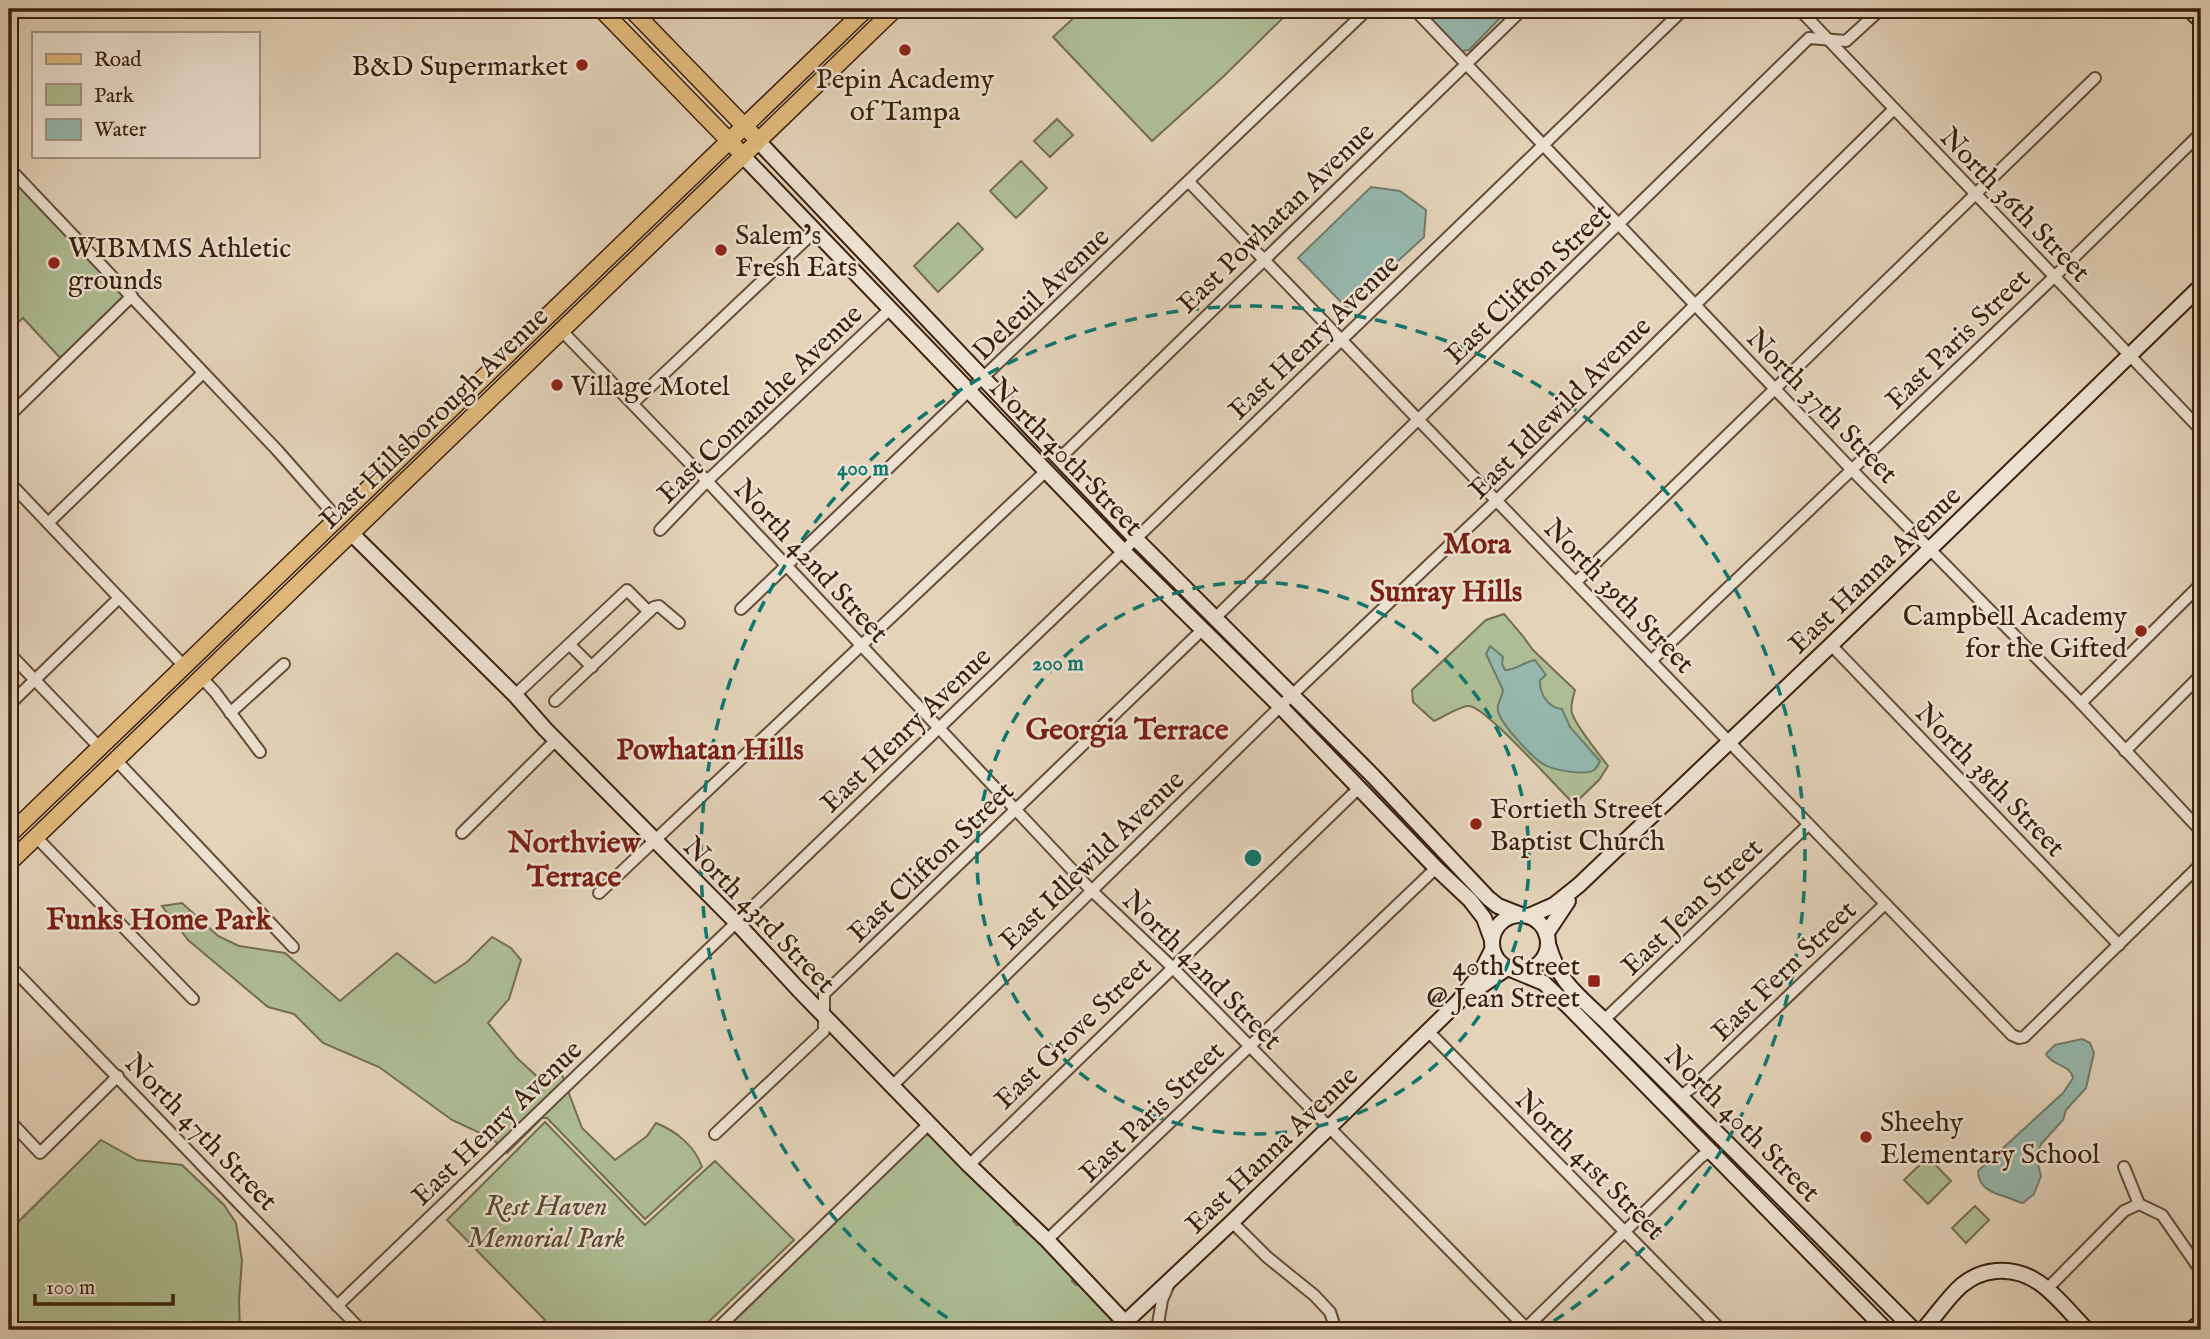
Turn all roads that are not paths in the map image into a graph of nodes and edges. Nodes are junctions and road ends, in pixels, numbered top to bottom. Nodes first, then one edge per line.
1 (601, 9) edge
2 (631, 9) edge
3 (866, 9) edge
4 (895, 9) edge
5 (1368, 9) edge
6 (1414, 9) edge
7 (1523, 9) edge
8 (1684, 9) edge
9 (1799, 9) edge
10 (1881, 9) edge
11 (2189, 9) edge
12 (2201, 21) edge
13 (1828, 39) junction
14 (1466, 63) junction
15 (2095, 78) dead end
16 (1894, 108) junction
17 (744, 126) junction
18 (2201, 133) edge
19 (729, 141) junction
20 (758, 141) junction
21 (1543, 145) junction
22 (742, 155) junction
23 (11, 170) dead end
24 (1189, 182) junction
25 (1975, 194) junction
26 (1619, 225) junction
27 (815, 230) junction
28 (1264, 259) junction
29 (2054, 277) junction
30 (2201, 285) edge
31 (132, 296) junction
32 (1695, 304) junction
33 (890, 309) junction
34 (561, 330) junction
35 (1342, 340) junction
36 (2129, 356) junction
37 (203, 373) junction
38 (984, 379) junction
39 (1775, 389) junction
40 (970, 392) junction
41 (633, 402) junction
42 (9, 416) edge
43 (1419, 419) junction
44 (2201, 430) edge
45 (1060, 458) junction
46 (1852, 470) junction
47 (1046, 471) junction
48 (707, 481) junction
49 (9, 482) edge
50 (360, 496) junction
51 (1497, 500) junction
52 (337, 518) junction
53 (48, 523) junction
54 (660, 530) dead end
55 (351, 533) junction
56 (1136, 539) junction
57 (1929, 548) junction
58 (1123, 551) junction
59 (329, 554) junction
60 (786, 566) junction
61 (1576, 582) junction
62 (2201, 584) edge
63 (119, 598) junction
64 (741, 609) dead end
65 (649, 612) junction
66 (1215, 618) junction
67 (679, 623) dead end
68 (1202, 630) junction
69 (570, 645) junction
70 (860, 645) junction
71 (1831, 645) junction
72 (9, 653) edge
73 (1651, 661) junction
74 (285, 664) dead end
75 (184, 666) junction
76 (592, 667) junction
77 (2201, 675) edge
78 (201, 677) junction
79 (35, 680) junction
80 (1293, 694) junction
81 (515, 695) junction
82 (555, 701) dead end
83 (2081, 703) junction
84 (9, 705) edge
85 (1280, 706) junction
86 (230, 713) junction
87 (938, 728) junction
88 (556, 740) junction
89 (1730, 742) junction
90 (100, 748) junction
91 (2125, 751) junction
92 (260, 752) dead end
93 (116, 760) junction
94 (1360, 787) junction
95 (1015, 810) junction
96 (1808, 825) junction
97 (2201, 831) edge
98 (462, 834) dead end
99 (9, 835) edge
100 (36, 837) junction
101 (655, 839) junction
102 (9, 863) edge
103 (2201, 864) edge
104 (1436, 868) junction
105 (1579, 885) junction
106 (1091, 890) junction
107 (599, 892) dead end
108 (1885, 904) junction
109 (1525, 916) junction
110 (736, 922) junction
111 (1547, 939) junction
112 (1492, 945) junction
113 (2119, 945) junction
114 (293, 947) dead end
115 (9, 965) edge
116 (1172, 967) junction
117 (1511, 970) junction
118 (193, 999) dead end
119 (1458, 1002) junction
120 (823, 1014) junction
121 (1604, 1020) junction
122 (1428, 1031) junction
123 (1251, 1047) junction
124 (118, 1076) junction
125 (1637, 1076) junction
126 (892, 1086) junction
127 (1681, 1096) junction
128 (9, 1120) edge
129 (930, 1123) junction
130 (1328, 1127) junction
131 (715, 1134) dead end
132 (1710, 1151) junction
133 (969, 1165) junction
134 (2124, 1167) dead end
135 (2139, 1204) junction
136 (1232, 1222) junction
137 (1626, 1231) junction
138 (1047, 1240) junction
139 (2201, 1270) edge
140 (1170, 1280) junction
141 (2048, 1289) junction
142 (337, 1306) junction
143 (2201, 1322) edge
144 (1124, 1328) edge
145 (1527, 1329) edge
146 (361, 1330) edge
147 (716, 1330) edge
148 (1157, 1330) edge
149 (1336, 1330) edge
150 (1721, 1330) edge
151 (1886, 1330) edge
152 (1914, 1330) edge
153 (1923, 1330) edge
154 (2087, 1330) edge
155 (2191, 1330) edge

1 - 19 main road, North 40th Street
2 - 17 main road, North 40th Street
3 - 17 main road, East Hillsborough Avenue
4 - 20 main road, East Hillsborough Avenue
5 - 24 street, Deleuil Avenue
6 - 14 street, North 37th Street
7 - 14 street, East Powhatan Avenue
8 - 21 street, East Henry Avenue
9 - 13 street, North 36th Street
10 - 13 street, East Clifton Street
11 - 12 main road
13 - 16 street, North 36th Street
13 - 26 street, East Clifton Street
14 - 21 street, North 37th Street
14 - 28 street, East Powhatan Avenue
15 - 25 street
16 - 25 street, North 36th Street
16 - 32 street, East Idlewild Avenue
17 - 19 main road, East Hillsborough Avenue
17 - 20 main road, North 40th Street
18 - 29 street, East Paris Street
19 - 22 main road, North 40th Street
19 - 50 main road, East Hillsborough Avenue
20 - 22 main road, East Hillsborough Avenue
20 - 38 main road, North 40th Street
21 - 26 street, North 37th Street
21 - 35 street, East Henry Avenue
22 - 27 main road, North 40th Street
22 - 34 main road, East Hillsborough Avenue
23 - 31 street
24 - 28 street, North 39th Street
24 - 38 street, Deleuil Avenue
25 - 29 street, North 36th Street
25 - 39 street
26 - 32 street, North 37th Street
26 - 43 street, East Clifton Street
27 - 33 main road, North 40th Street
27 - 41 street
28 - 35 street, North 39th Street
28 - 45 street, East Powhatan Avenue
29 - 36 street, North 36th Street
29 - 46 street, East Paris Street
30 - 36 main road, East Hanna Avenue
31 - 37 street
31 - 42 street
32 - 39 street, North 37th Street
32 - 51 street, East Idlewild Avenue
33 - 40 main road, North 40th Street
33 - 48 street, East Comanche Avenue
34 - 41 street, North 42nd Street
34 - 55 main road, East Hillsborough Avenue
35 - 43 street, North 39th Street
35 - 56 street, East Henry Avenue
36 - 44 street, North 36th Street
36 - 57 main road, East Hanna Avenue
37 - 52 street
37 - 53 street
38 - 40 street, Deleuil Avenue
38 - 45 main road, North 40th Street
39 - 46 street, North 37th Street
39 - 61 street
40 - 47 main road, North 40th Street
40 - 60 street, Deleuil Avenue
41 - 48 street, North 42nd Street
43 - 51 street, North 39th Street
43 - 66 street, East Clifton Street
45 - 56 main road, North 40th Street
46 - 57 street, North 37th Street
46 - 73 street, East Paris Street
47 - 58 main road, North 40th Street
47 - 70 street
48 - 54 street, East Comanche Avenue
48 - 60 street, North 42nd Street
49 - 53 street
50 - 52 main road, East Hillsborough Avenue
50 - 55 main road
51 - 61 street, North 39th Street
51 - 80 street, East Idlewild Avenue
52 - 59 main road
52 - 75 main road, East Hillsborough Avenue
53 - 63 street
55 - 59 main road, East Hillsborough Avenue
55 - 81 main road, North 43rd Street
56 - 58 street, East Henry Avenue
56 - 66 main road, North 40th Street
57 - 71 main road, East Hanna Avenue
57 - 83 street, North 37th Street
58 - 68 main road, North 40th Street
58 - 87 street, East Henry Avenue
59 - 78 main road, East Hillsborough Avenue
60 - 64 street, Deleuil Avenue
60 - 70 street, North 42nd Street
61 - 73 street, North 39th Street
62 - 83 street
63 - 75 street
63 - 79 street
65 - 67 street
65 - 69 street
65 - 76 street
66 - 80 main road, North 40th Street
68 - 85 main road, North 40th Street
68 - 95 street, East Clifton Street
69 - 76 street
69 - 81 street
70 - 87 street, North 42nd Street
70 - 101 street
71 - 89 main road, East Hanna Avenue
71 - 113 street, North 38th Street
72 - 79 street
73 - 89 street, North 39th Street
74 - 86 street
75 - 90 main road, East Hillsborough Avenue
76 - 82 street
77 - 91 street
78 - 86 street
78 - 93 main road, East Hillsborough Avenue
79 - 84 street
79 - 90 street
80 - 85 street, East Idlewild Avenue
80 - 109 main road, North 40th Street
81 - 88 main road, North 43rd Street
83 - 91 street, North 37th Street
85 - 94 main road, North 40th Street
85 - 106 street, East Idlewild Avenue
86 - 92 street
87 - 95 street, North 42nd Street
87 - 110 street, East Henry Avenue
88 - 98 street
88 - 101 main road, North 43rd Street
89 - 96 street, North 39th Street
89 - 105 main road, East Hanna Avenue
90 - 99 main road, East Hillsborough Avenue
91 - 97 street, North 37th Street
93 - 100 main road, East Hillsborough Avenue
93 - 114 street
94 - 104 main road, North 40th Street
94 - 116 street, East Grove Street
95 - 106 street, North 42nd Street
95 - 120 street, East Clifton Street
96 - 108 street, North 39th Street
96 - 121 street, East Jean Street
100 - 102 main road, East Hillsborough Avenue
100 - 118 street
101 - 107 street
101 - 110 main road, North 43rd Street
103 - 113 street
104 - 112 main road, North 40th Street
104 - 123 street, East Paris Street
105 - 109 main road, East Hanna Avenue
105 - 111 main road, East Hanna Avenue
106 - 116 street, North 42nd Street
106 - 126 street, East Idlewild Avenue
108 - 113 street, North 39th Street
108 - 127 street, East Fern Street
109 - 111 main road
109 - 112 main road
110 - 120 main road, North 43rd Street
110 - 142 street, East Henry Avenue
111 - 117 main road
111 - 121 main road, North 40th Street
112 - 117 main road
112 - 119 main road, East Hanna Avenue
115 - 124 street, North 47th Street
116 - 123 street, North 42nd Street
116 - 133 street, East Grove Street
117 - 119 main road, East Hanna Avenue
117 - 125 main road, North 40th Street
119 - 122 main road, East Hanna Avenue
120 - 126 main road, North 43rd Street
120 - 131 street, East Clifton Street
121 - 127 main road, North 40th Street
122 - 130 main road, East Hanna Avenue
122 - 137 street, North 41st Street
123 - 130 street, North 42nd Street
123 - 138 street, East Paris Street
124 - 128 street
124 - 142 street, North 47th Street
125 - 127 main road
125 - 132 main road, North 40th Street
126 - 129 main road, North 43rd Street
127 - 152 main road, North 40th Street
129 - 133 main road, North 43rd Street
129 - 147 street
130 - 136 main road, East Hanna Avenue
130 - 145 street, North 42nd Street
132 - 137 street
132 - 151 main road, North 40th Street
133 - 138 main road, North 43rd Street
134 - 135 street
135 - 139 street
135 - 141 street
136 - 140 main road, East Hanna Avenue
136 - 149 street
137 - 145 street
137 - 150 street, North 41st Street
138 - 144 main road, North 43rd Street
140 - 144 main road, East Hanna Avenue
140 - 148 street
141 - 153 main road
141 - 154 main road
142 - 146 street, North 47th Street
143 - 155 main road

